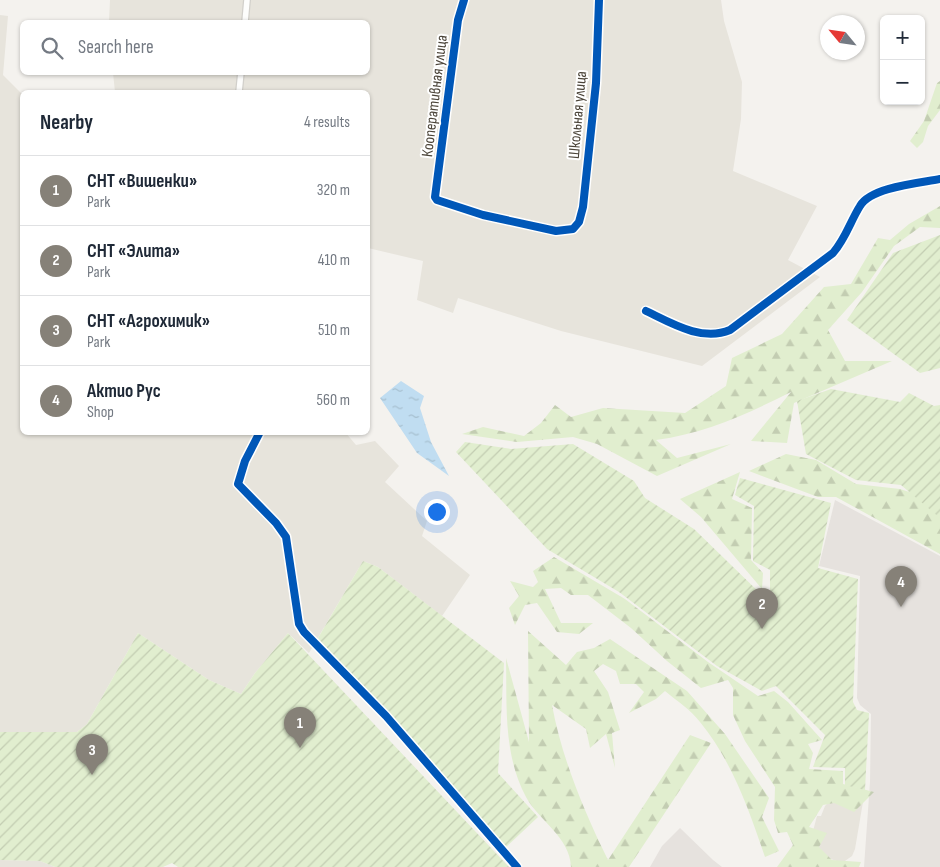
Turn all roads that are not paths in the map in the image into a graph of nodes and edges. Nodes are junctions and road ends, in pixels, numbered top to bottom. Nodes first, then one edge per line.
1 (247, 0) edge
2 (464, 0) edge
3 (599, 0) edge
4 (245, 20) edge
5 (242, 75) edge
6 (239, 90) edge
7 (940, 178) edge
8 (572, 229) joint
9 (646, 311) dead end
10 (258, 435) edge
11 (517, 867) edge

1 - 4 street
2 - 8 street, Кооперативная улица
3 - 8 street, Школьная улица
5 - 6 street
7 - 9 street
10 - 11 street

